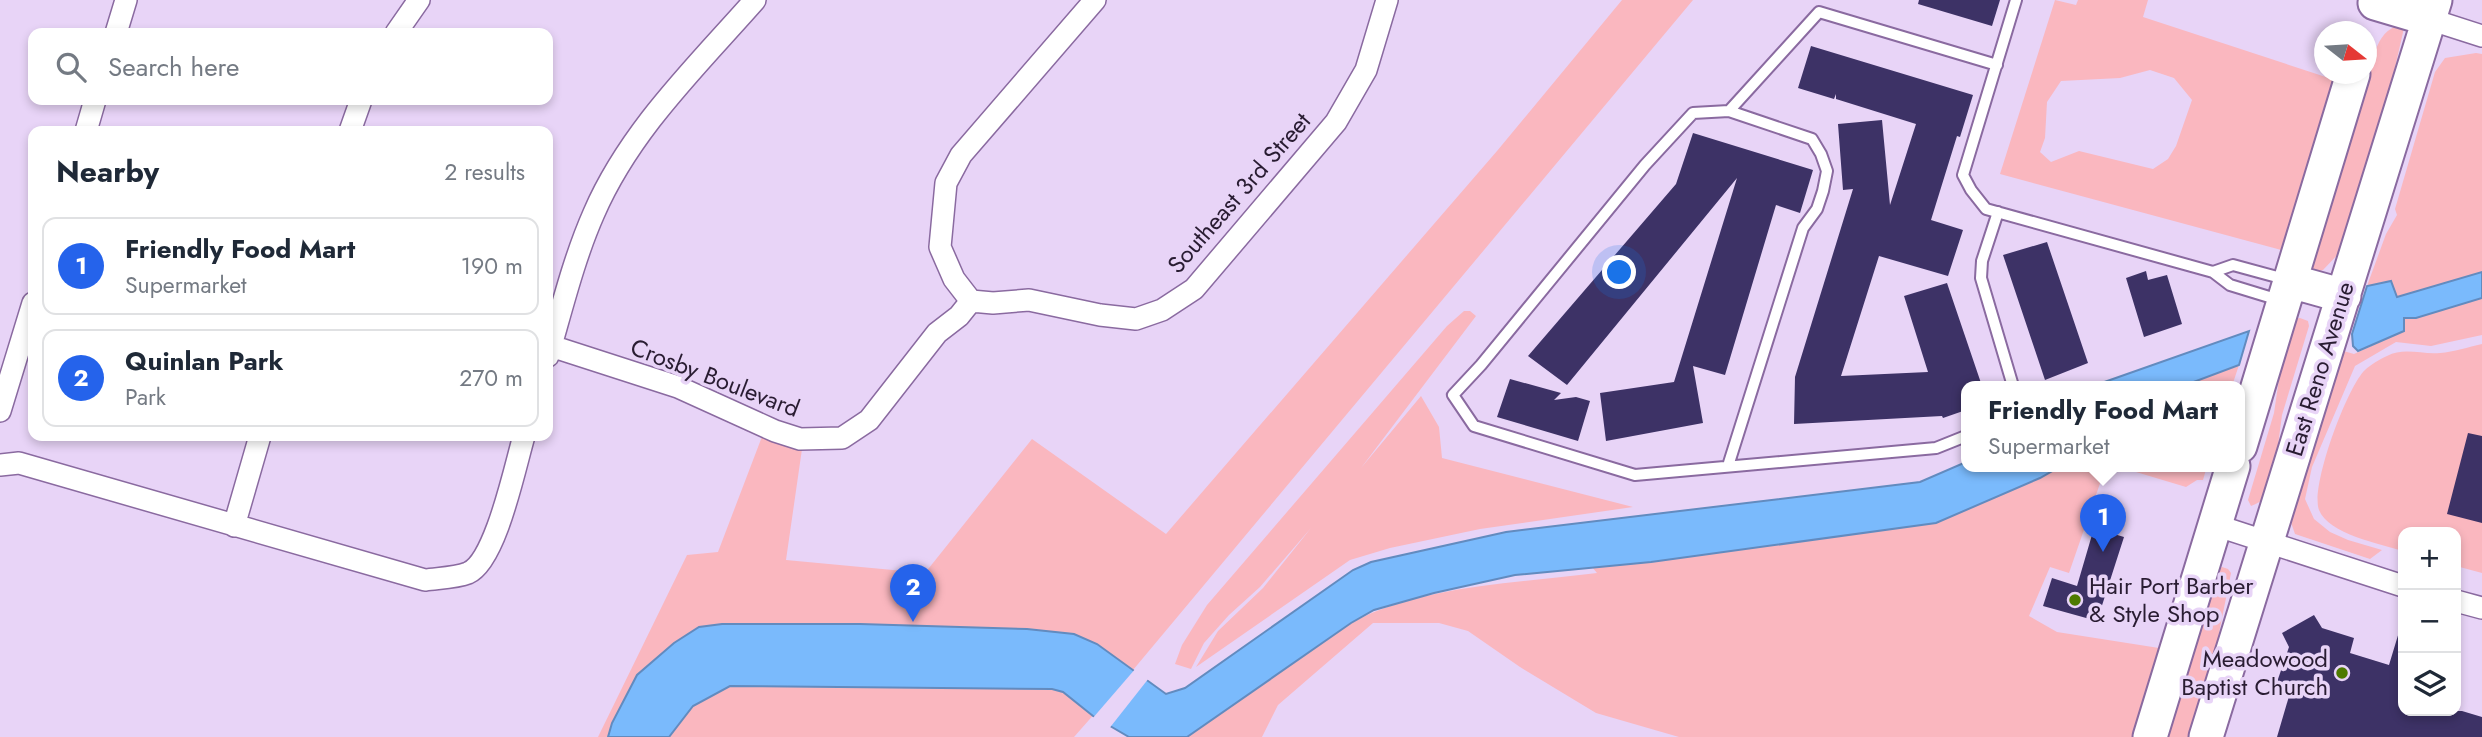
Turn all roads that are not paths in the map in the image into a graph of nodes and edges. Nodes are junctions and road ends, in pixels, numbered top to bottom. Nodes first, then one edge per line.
1 (126, 0) edge
2 (419, 0) edge
3 (755, 0) edge
4 (1095, 0) edge
5 (1387, 0) edge
6 (2016, 0) edge
7 (2432, 10) edge
8 (2372, 11) edge
9 (118, 28) edge
10 (399, 28) edge
11 (2482, 36) edge
12 (1997, 65) junction
13 (2350, 84) edge
14 (94, 105) edge
15 (359, 105) edge
16 (1729, 111) junction
17 (88, 126) edge
18 (352, 126) edge
19 (1998, 212) junction
20 (2213, 272) junction
21 (2287, 291) junction
22 (971, 301) junction
23 (2340, 307) junction
24 (28, 319) edge
25 (553, 338) edge
26 (553, 352) edge
27 (2012, 381) edge
28 (0, 411) edge
29 (2245, 427) edge
30 (1961, 438) edge
31 (259, 441) edge
32 (523, 441) edge
33 (0, 465) edge
34 (1728, 466) junction
35 (2231, 472) edge
36 (2215, 525) junction
37 (234, 526) junction
38 (2266, 541) junction
39 (2398, 584) edge
40 (2461, 602) edge
41 (2482, 608) edge
42 (2150, 737) edge
43 (2206, 737) edge

1 - 9 street
2 - 10 street
3 - 25 street
4 - 22 street
5 - 22 street, Southeast 3rd Street
6 - 12 lane
7 - 8 main road
7 - 11 street
7 - 23 main road, East Reno Avenue
12 - 16 lane
12 - 19 lane
13 - 21 main road
14 - 17 street
15 - 18 street
16 - 34 lane
16 - 34 lane
19 - 20 lane
19 - 27 lane
20 - 21 lane
20 - 21 lane
21 - 23 main road
21 - 29 main road
22 - 26 street, Crosby Boulevard
23 - 38 main road, East Reno Avenue
24 - 28 street
30 - 34 lane
31 - 37 street
32 - 37 street
33 - 37 street
35 - 36 main road
36 - 38 street
36 - 42 main road
38 - 39 street
38 - 43 main road, East Reno Avenue
40 - 41 street

